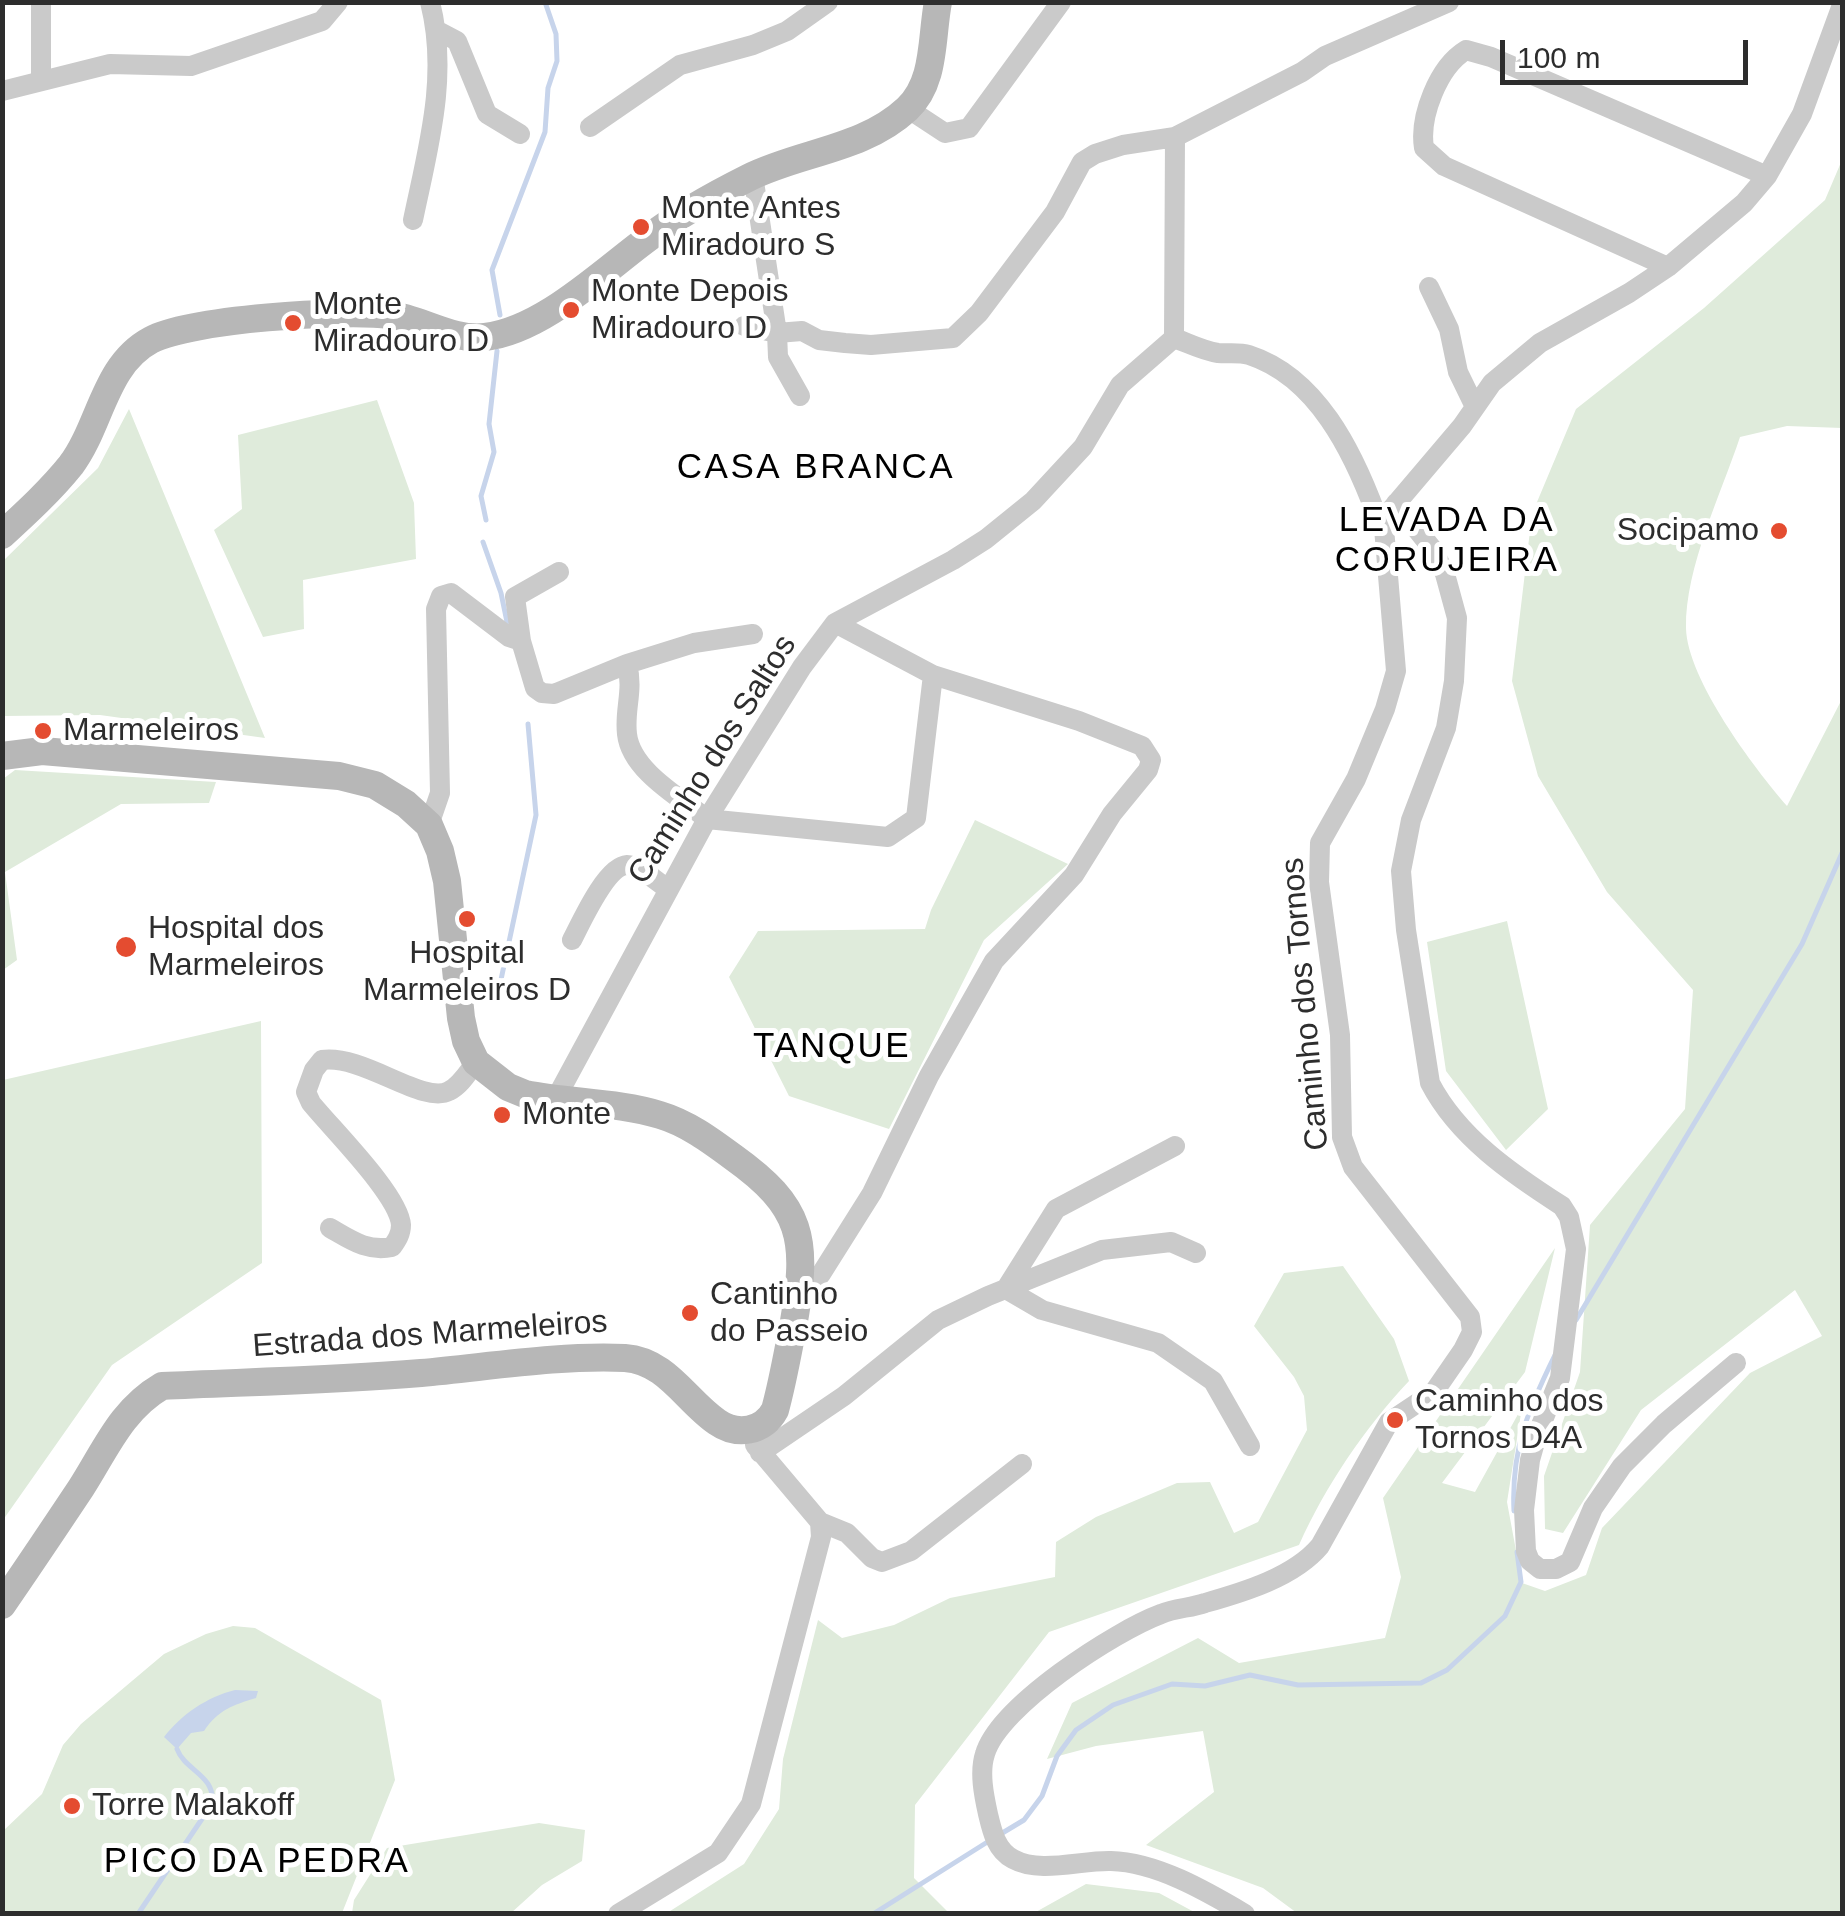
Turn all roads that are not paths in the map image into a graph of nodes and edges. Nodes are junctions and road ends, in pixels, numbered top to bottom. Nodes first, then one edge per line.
1 (41, 2) edge
2 (338, 2) edge
3 (430, 2) edge
4 (828, 2) edge
5 (938, 2) edge
6 (1062, 2) edge
7 (1449, 2) edge
8 (1842, 5) edge
9 (438, 32) junction
10 (42, 80) junction
11 (2, 91) edge
12 (908, 108) junction
13 (590, 127) dead end
14 (520, 134) dead end
15 (1175, 138) junction
16 (753, 175) junction
17 (1767, 176) junction
18 (414, 220) dead end
19 (1668, 267) junction
20 (1429, 287) dead end
21 (744, 326) dead end
22 (777, 333) junction
23 (1174, 338) junction
24 (800, 396) dead end
25 (1476, 407) junction
26 (39, 500) junction
27 (1390, 509) junction
28 (2, 514) edge
29 (2, 536) edge
30 (559, 572) dead end
31 (835, 623) junction
32 (752, 634) dead end
33 (521, 642) junction
34 (627, 664) junction
35 (933, 674) junction
36 (2, 756) edge
37 (707, 819) junction
38 (429, 826) junction
39 (668, 889) junction
40 (572, 940) dead end
41 (476, 1062) junction
42 (555, 1100) junction
43 (1175, 1146) dead end
44 (330, 1228) dead end
45 (1196, 1253) dead end
46 (1006, 1289) junction
47 (798, 1298) junction
48 (1736, 1363) dead end
49 (753, 1442) junction
50 (1250, 1446) dead end
51 (1022, 1464) dead end
52 (820, 1522) junction
53 (2, 1605) edge
54 (618, 1914) edge
55 (1245, 1914) edge

1 - 10 street
2 - 10 street
3 - 9 street
4 - 13 street
5 - 12 main road
6 - 12 street
7 - 15 street
8 - 17 street
9 - 14 street
9 - 18 street
10 - 11 street
12 - 16 main road
15 - 22 street
15 - 23 street
16 - 22 street
16 - 26 main road
17 - 19 street
17 - 19 street
19 - 25 street
20 - 25 street
21 - 22 street
22 - 24 street
23 - 27 street
23 - 31 street, Caminho dos Saltos
25 - 27 street
26 - 28 street
26 - 29 main road
27 - 48 street
27 - 55 street, Caminho dos Tornos
30 - 33 street
31 - 35 street
31 - 37 street, Caminho dos Saltos
32 - 34 street
33 - 34 street
33 - 38 street
34 - 37 street
35 - 37 street
35 - 47 street
36 - 38 main road
37 - 39 street, Caminho dos Saltos
38 - 41 main road
39 - 40 street
39 - 42 street, Caminho dos Saltos
41 - 42 main road
41 - 44 street
42 - 47 main road
43 - 46 street
45 - 46 street
46 - 49 street
46 - 50 street
47 - 49 main road
49 - 52 street
49 - 53 main road, Estrada dos Marmeleiros
51 - 52 street
52 - 54 street

